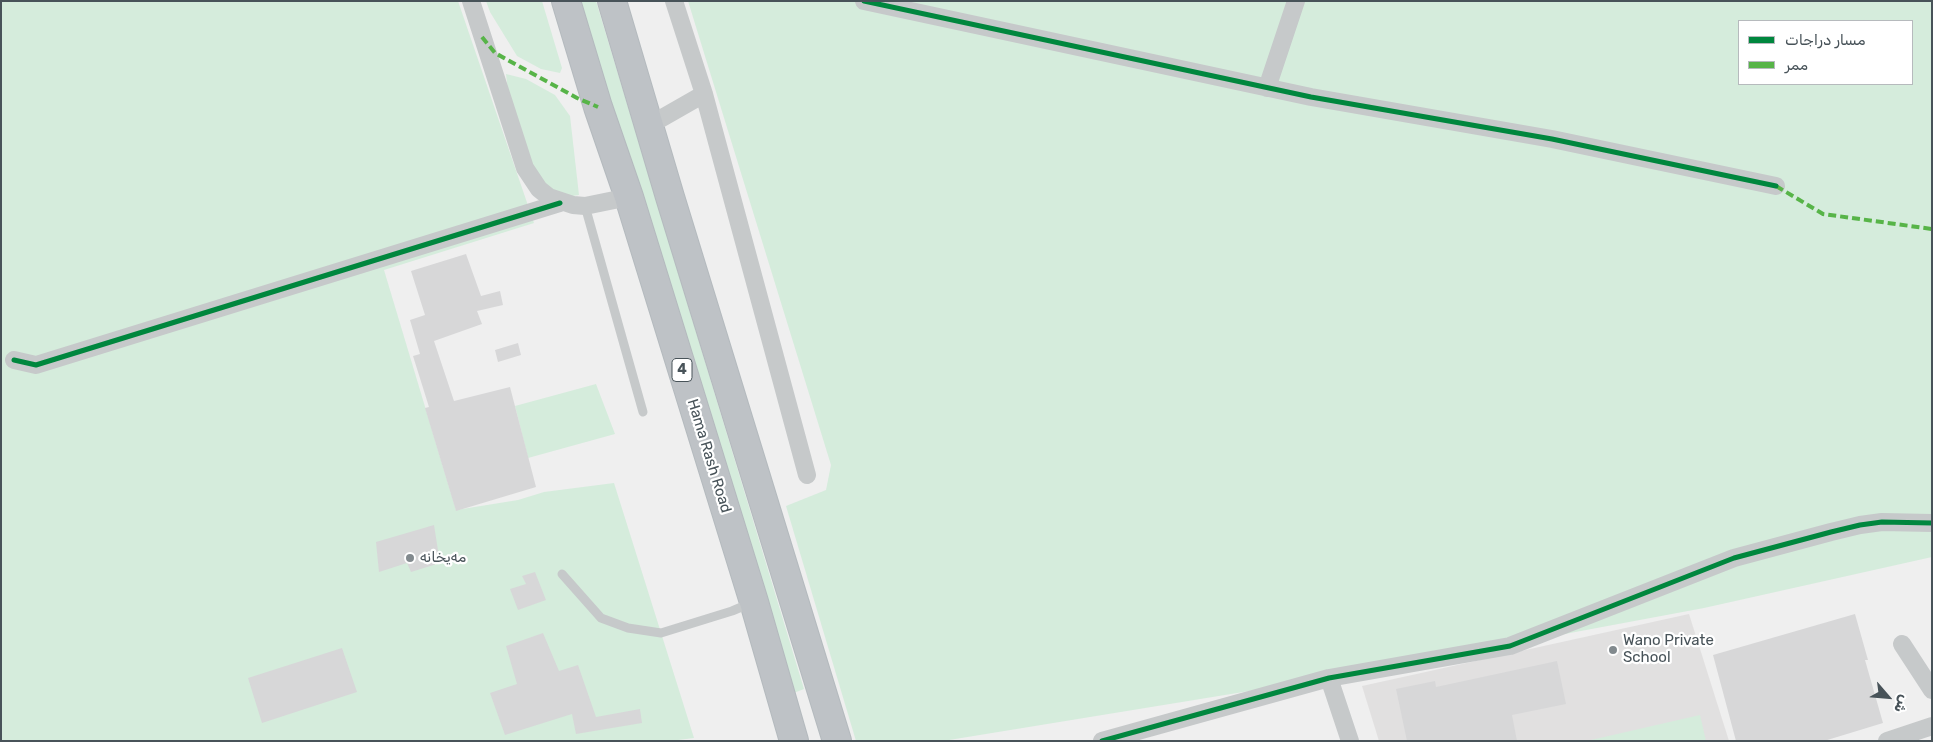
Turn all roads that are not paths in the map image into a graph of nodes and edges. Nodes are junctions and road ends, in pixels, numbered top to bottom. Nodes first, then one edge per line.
1 (470, 1) edge
2 (566, 1) edge
3 (612, 1) edge
4 (674, 1) edge
5 (864, 1) edge
6 (1296, 1) edge
7 (1267, 88) junction
8 (704, 94) junction
9 (648, 126) junction
10 (1776, 186) dead end
11 (629, 197) junction
12 (560, 202) junction
13 (585, 206) junction
14 (14, 360) dead end
15 (643, 412) dead end
16 (807, 475) dead end
17 (1932, 523) edge
18 (562, 574) dead end
19 (754, 602) junction
20 (1902, 644) dead end
21 (1329, 678) junction
22 (1932, 690) edge
23 (1932, 726) edge
24 (794, 741) edge
25 (837, 741) edge
26 (1102, 741) edge
27 (1350, 741) edge
28 (1887, 741) edge

1 - 12 street
2 - 11 highway, Hama Rash Road / 4
3 - 9 highway
4 - 8 street
5 - 7 street
6 - 7 street
7 - 10 street
8 - 9 street
8 - 16 street
9 - 25 highway
11 - 13 street
11 - 19 highway, Hama Rash Road / 4
12 - 13 street
12 - 14 street
13 - 15 lane
17 - 21 street
18 - 19 lane
19 - 24 highway, Hama Rash Road / 4
20 - 22 street
21 - 26 street
21 - 27 street
23 - 28 street

